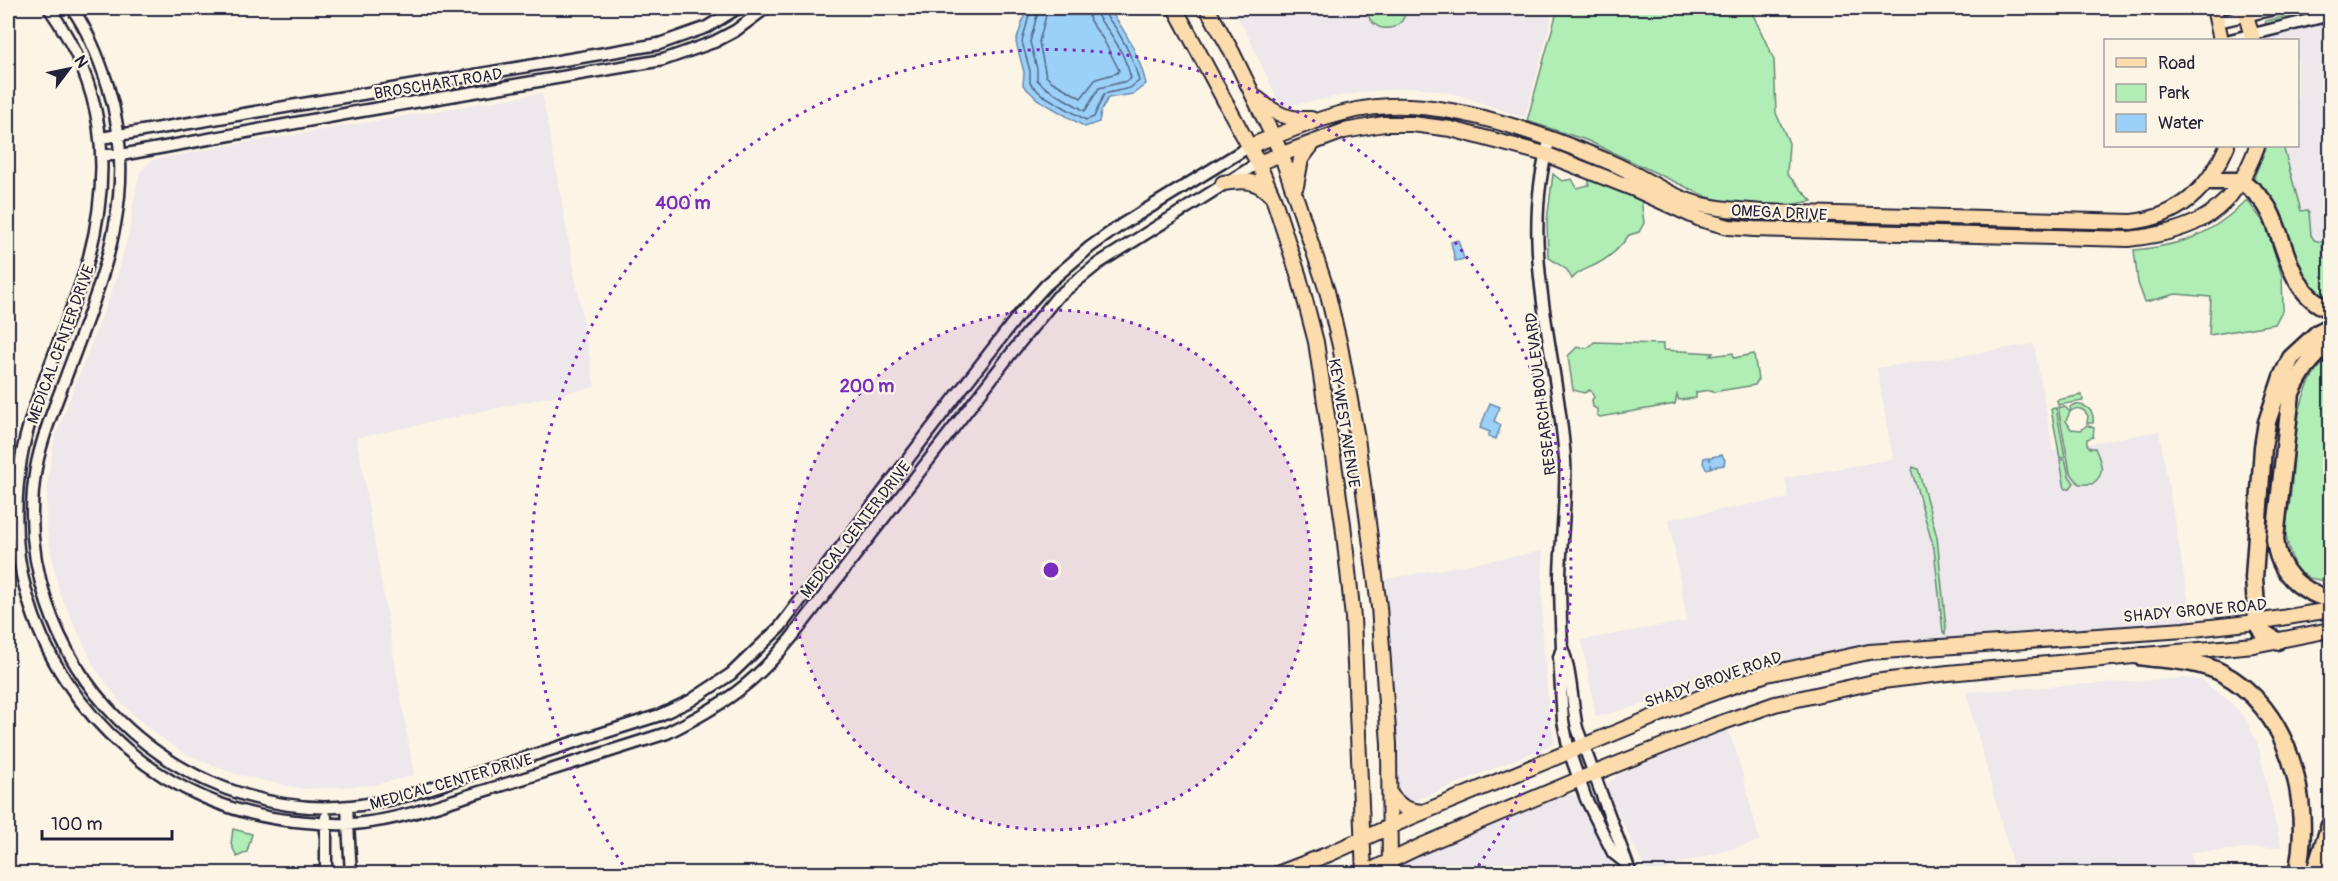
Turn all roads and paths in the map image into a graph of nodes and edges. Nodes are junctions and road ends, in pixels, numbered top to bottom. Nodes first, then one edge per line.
1 (49, 8) edge
2 (72, 8) edge
3 (738, 8) edge
4 (766, 8) edge
5 (1175, 8) edge
6 (1207, 8) edge
7 (2214, 8) edge
8 (2279, 8) edge
9 (2245, 11) edge
10 (2331, 15) edge
11 (2217, 22) junction
12 (2252, 38) edge
13 (2221, 39) edge
14 (1255, 97) junction
15 (1328, 118) junction
16 (119, 135) junction
17 (1274, 136) junction
18 (102, 138) junction
19 (1550, 139) junction
20 (1316, 140) junction
21 (1250, 146) junction
22 (2226, 147) edge
23 (2257, 147) edge
24 (1281, 153) junction
25 (1545, 154) junction
26 (103, 155) junction
27 (121, 155) junction
28 (1258, 163) junction
29 (2209, 181) junction
30 (2241, 181) junction
31 (1223, 183) junction
32 (1295, 191) junction
33 (1273, 197) junction
34 (2331, 309) edge
35 (2331, 327) edge
36 (2331, 344) edge
37 (2331, 599) edge
38 (2331, 610) edge
39 (2257, 622) junction
40 (2331, 630) edge
41 (2277, 641) junction
42 (1562, 648) junction
43 (2139, 656) junction
44 (1583, 746) junction
45 (1569, 751) junction
46 (1586, 777) junction
47 (1390, 794) junction
48 (326, 807) junction
49 (347, 807) junction
50 (1423, 812) junction
51 (326, 824) junction
52 (349, 824) junction
53 (2331, 825) edge
54 (1391, 826) junction
55 (1363, 838) junction
56 (1391, 867) edge
57 (1629, 869) edge
58 (326, 873) edge
59 (351, 873) edge
60 (1276, 873) edge
61 (1364, 873) edge
62 (2297, 873) edge
63 (2314, 873) edge

1 - 18 street, MEDICAL CENTER DRIVE
2 - 16 street, MEDICAL CENTER DRIVE
3 - 16 street, BROSCHART ROAD
4 - 27 street, BROSCHART ROAD
5 - 21 main road, KEY WEST AVENUE
6 - 14 main road, KEY WEST AVENUE
7 - 11 main road
8 - 9 street
9 - 11 street
9 - 12 main road
10 - 12 street
11 - 13 main road
14 - 15 main road
14 - 17 main road, KEY WEST AVENUE
15 - 17 main road, OMEGA DRIVE
15 - 19 main road, OMEGA DRIVE
16 - 18 street, BROSCHART ROAD
16 - 27 street, MEDICAL CENTER DRIVE
17 - 21 main road, MEDICAL CENTER DRIVE
17 - 24 main road, KEY WEST AVENUE
18 - 26 street, MEDICAL CENTER DRIVE
19 - 25 street, RESEARCH BOULEVARD
19 - 29 main road, OMEGA DRIVE
20 - 24 main road, OMEGA DRIVE
20 - 25 main road, OMEGA DRIVE
20 - 32 main road
21 - 28 main road, KEY WEST AVENUE
21 - 49 street, MEDICAL CENTER DRIVE
22 - 29 main road
23 - 30 main road, OMEGA DRIVE
24 - 28 main road, MEDICAL CENTER DRIVE
24 - 32 main road, KEY WEST AVENUE
25 - 30 main road, OMEGA DRIVE
25 - 42 street, RESEARCH BOULEVARD
26 - 27 street, BROSCHART ROAD
26 - 51 street, MEDICAL CENTER DRIVE
27 - 48 street, MEDICAL CENTER DRIVE
28 - 31 street, MEDICAL CENTER DRIVE
28 - 33 main road, KEY WEST AVENUE
29 - 30 highway
30 - 34 highway
31 - 33 main road
31 - 52 street, MEDICAL CENTER DRIVE
32 - 47 main road, KEY WEST AVENUE
33 - 55 main road, KEY WEST AVENUE
35 - 39 highway
36 - 37 highway
38 - 39 main road, SHADY GROVE ROAD
39 - 41 highway
39 - 44 main road, SHADY GROVE ROAD
40 - 41 main road
41 - 43 main road
42 - 44 street, RESEARCH BOULEVARD
42 - 45 street, RESEARCH BOULEVARD
43 - 46 main road
43 - 62 highway
44 - 45 main road, SHADY GROVE ROAD
44 - 46 street, RESEARCH BOULEVARD
45 - 46 street, RESEARCH BOULEVARD
45 - 50 main road, SHADY GROVE ROAD
46 - 56 main road
46 - 57 street, RESEARCH BOULEVARD
47 - 50 main road
47 - 54 main road, KEY WEST AVENUE
48 - 49 street, MEDICAL CENTER DRIVE
48 - 51 street
49 - 52 street
50 - 54 main road, SHADY GROVE ROAD
51 - 52 street, MEDICAL CENTER DRIVE
51 - 58 street
52 - 59 street
53 - 63 highway
54 - 55 main road, SHADY GROVE ROAD
54 - 56 main road, KEY WEST AVENUE
55 - 60 main road, SHADY GROVE ROAD
55 - 61 main road, KEY WEST AVENUE
56 - 61 main road

